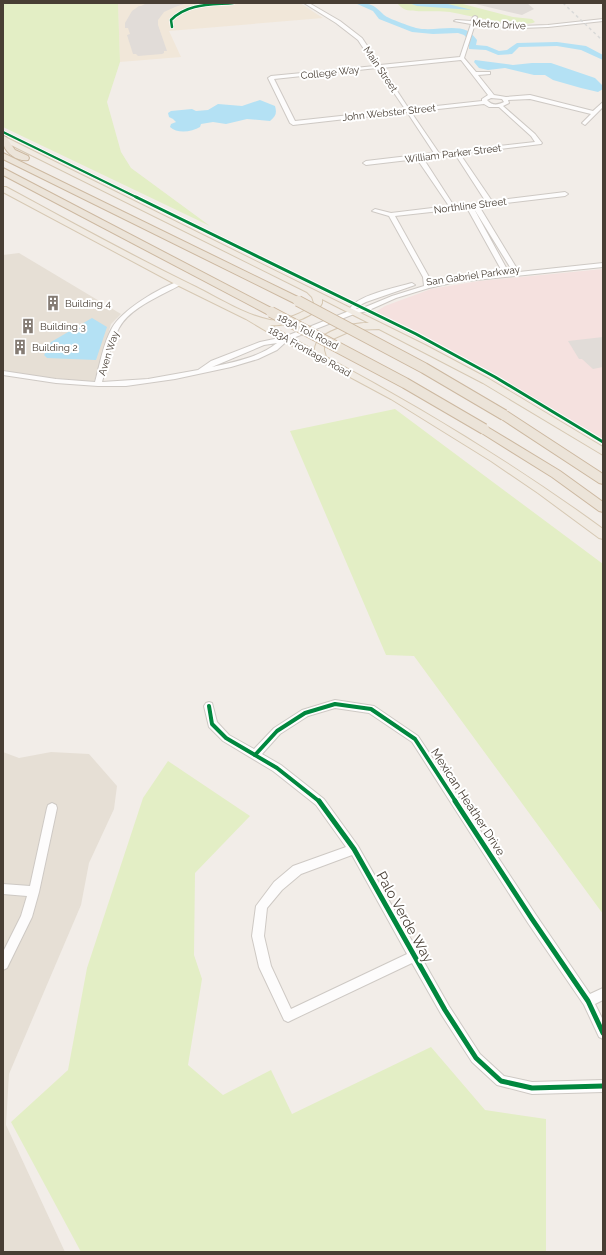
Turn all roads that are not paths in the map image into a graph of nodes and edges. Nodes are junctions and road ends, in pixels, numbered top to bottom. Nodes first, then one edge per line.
1 (306, 3) edge
2 (475, 17) dead end
3 (603, 19) edge
4 (456, 21) dead end
5 (473, 25) junction
6 (462, 56) junction
7 (380, 67) junction
8 (488, 73) dead end
9 (474, 74) junction
10 (492, 96) junction
11 (506, 99) junction
12 (485, 102) junction
13 (603, 104) edge
14 (500, 106) junction
15 (409, 110) junction
16 (594, 113) junction
17 (294, 123) joint
18 (585, 123) dead end
19 (3, 138) edge
20 (456, 152) junction
21 (438, 154) junction
22 (3, 156) edge
23 (419, 157) junction
24 (366, 163) dead end
25 (3, 171) edge
26 (3, 181) edge
27 (3, 189) edge
28 (565, 194) dead end
29 (490, 203) junction
30 (472, 205) junction
31 (452, 207) junction
32 (375, 211) dead end
33 (391, 215) junction
34 (603, 259) edge
35 (222, 264) junction
36 (603, 265) edge
37 (516, 271) junction
38 (506, 272) junction
39 (200, 275) junction
40 (180, 283) junction
41 (427, 284) junction
42 (310, 290) junction
43 (352, 312) junction
44 (249, 317) junction
45 (384, 328) junction
46 (286, 339) junction
47 (322, 358) junction
48 (3, 373) edge
49 (98, 384) junction
50 (520, 425) junction
51 (603, 452) edge
52 (603, 469) edge
53 (603, 480) edge
54 (603, 508) edge
55 (603, 535) edge
56 (210, 706) dead end
57 (255, 755) junction
58 (52, 808) dead end
59 (354, 849) junction
60 (3, 888) edge
61 (34, 892) junction
62 (415, 956) junction
63 (3, 964) edge
64 (603, 994) edge
65 (588, 1001) junction
66 (603, 1033) edge
67 (603, 1086) edge

1 - 7 street, Main Street
2 - 5 street
3 - 5 street, Metro Drive
4 - 5 street, Metro Drive
5 - 6 street
6 - 7 street, College Way
6 - 9 street
7 - 15 street, Main Street
7 - 17 street, College Way
8 - 9 street
9 - 10 street
10 - 11 street
10 - 12 street
11 - 14 street
11 - 16 street
12 - 14 street
12 - 15 street, John Webster Street
13 - 16 street
14 - 20 street, William Parker Street
15 - 17 street, John Webster Street
15 - 21 street, Main Street
16 - 18 street
19 - 35 highway
19 - 42 main road
20 - 21 street, William Parker Street
20 - 29 street
21 - 23 street, William Parker Street
22 - 35 highway, 183A Toll Road
23 - 24 street, William Parker Street
23 - 31 street
25 - 39 highway, 183A Toll Road
26 - 39 highway
27 - 40 main road, 183A Frontage Road
28 - 29 street, Northline Street
29 - 30 street, Northline Street
30 - 31 street, Northline Street
30 - 37 street
30 - 38 street
31 - 33 street, Northline Street
32 - 33 street, Northline Street
33 - 41 street
34 - 37 street, San Gabriel Parkway
35 - 50 highway, 183A Toll Road, bridge
36 - 37 street, San Gabriel Parkway
37 - 38 street, San Gabriel Parkway
38 - 41 street, San Gabriel Parkway
39 - 54 highway, 183A Toll Road, bridge
40 - 44 main road, 183A Frontage Road
40 - 49 street, Aven Way
41 - 43 street, San Gabriel Parkway
42 - 43 main road
42 - 44 main road
43 - 45 main road
43 - 46 street, San Gabriel Parkway
44 - 46 main road, 183A Frontage Road
45 - 47 main road
45 - 51 main road
46 - 47 main road, 183A Frontage Road
46 - 49 street, San Gabriel Parkway
47 - 55 main road, 183A Frontage Road
48 - 49 street, San Gabriel Parkway
50 - 52 highway
50 - 53 highway, 183A Toll Road
56 - 57 street, Palo Verde Way
57 - 59 street, Palo Verde Way
57 - 65 street, Mexican Heather Drive
58 - 61 street
59 - 62 street, Palo Verde Way
59 - 62 street
60 - 61 street
61 - 63 street
62 - 67 street, Palo Verde Way
64 - 65 street
65 - 66 street, Mexican Heather Drive

